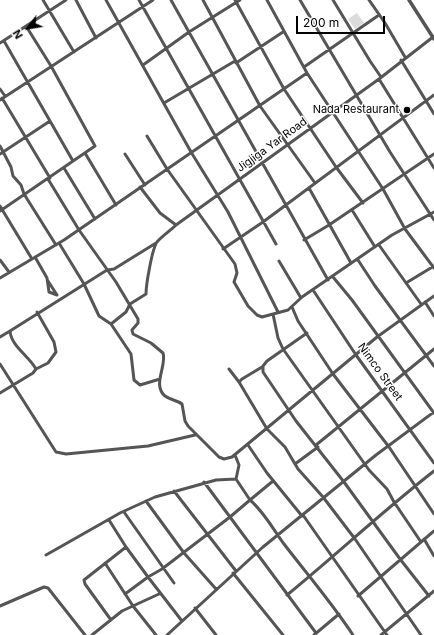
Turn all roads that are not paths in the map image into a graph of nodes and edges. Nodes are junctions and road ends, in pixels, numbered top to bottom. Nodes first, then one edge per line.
1 (43, 0) edge
2 (66, 0) edge
3 (76, 0) edge
4 (106, 0) edge
5 (139, 0) edge
6 (153, 0) edge
7 (171, 0) edge
8 (203, 0) edge
9 (240, 0) edge
10 (267, 0) edge
11 (300, 0) edge
12 (333, 0) edge
13 (369, 0) edge
14 (409, 0) edge
15 (236, 1) edge
16 (142, 7) junction
17 (50, 12) junction
18 (379, 15) junction
19 (212, 18) junction
20 (118, 23) junction
21 (26, 26) junction
22 (189, 32) junction
23 (283, 32) junction
24 (354, 34) junction
25 (434, 37) edge
26 (96, 38) junction
27 (4, 41) junction
28 (0, 43) edge
29 (260, 47) junction
30 (166, 48) junction
31 (329, 51) junction
32 (74, 52) junction
33 (405, 57) junction
34 (402, 60) junction
35 (236, 62) junction
36 (143, 65) junction
37 (51, 66) junction
38 (304, 67) junction
39 (307, 73) junction
40 (212, 75) junction
41 (380, 78) junction
42 (28, 81) junction
43 (189, 88) junction
44 (0, 89) edge
45 (284, 89) junction
46 (357, 95) junction
47 (434, 95) edge
48 (2, 98) edge
49 (426, 101) junction
50 (164, 103) junction
51 (260, 106) junction
52 (332, 112) junction
53 (434, 114) edge
54 (404, 119) junction
55 (50, 121) junction
56 (238, 122) junction
57 (310, 128) junction
58 (147, 136) dead end
59 (215, 136) junction
60 (380, 136) junction
61 (26, 138) junction
62 (288, 145) junction
63 (0, 146) edge
64 (192, 152) junction
65 (358, 152) junction
66 (85, 153) junction
67 (2, 154) edge
68 (125, 154) dead end
69 (434, 154) edge
70 (428, 158) junction
71 (73, 161) junction
72 (263, 163) junction
73 (336, 167) junction
74 (64, 168) junction
75 (434, 168) edge
76 (167, 169) junction
77 (404, 174) junction
78 (49, 178) junction
79 (240, 179) junction
80 (315, 183) junction
81 (145, 185) junction
82 (140, 187) junction
83 (309, 188) junction
84 (383, 189) junction
85 (24, 194) junction
86 (218, 194) junction
87 (363, 203) junction
88 (116, 205) junction
89 (286, 205) junction
90 (0, 206) edge
91 (1, 210) edge
92 (196, 210) junction
93 (352, 210) junction
94 (434, 212) edge
95 (430, 215) junction
96 (95, 219) junction
97 (434, 220) edge
98 (264, 222) junction
99 (176, 225) junction
100 (329, 226) junction
101 (405, 228) junction
102 (79, 230) junction
103 (241, 237) junction
104 (304, 240) junction
105 (157, 243) junction
106 (57, 244) junction
107 (276, 244) dead end
108 (379, 245) junction
109 (375, 247) junction
110 (223, 249) junction
111 (34, 258) junction
112 (0, 260) edge
113 (358, 260) junction
114 (279, 261) dead end
115 (351, 263) junction
116 (434, 267) edge
117 (107, 270) junction
118 (8, 272) junction
119 (333, 277) junction
120 (0, 278) edge
121 (328, 280) junction
122 (406, 283) junction
123 (84, 284) junction
124 (313, 290) junction
125 (434, 296) edge
126 (58, 297) junction
127 (301, 298) junction
128 (425, 302) junction
129 (130, 304) junction
130 (421, 304) junction
131 (292, 307) junction
132 (37, 312) junction
133 (278, 312) junction
134 (273, 314) junction
135 (434, 316) edge
136 (399, 320) junction
137 (111, 324) junction
138 (10, 331) junction
139 (307, 333) junction
140 (0, 337) edge
141 (377, 337) junction
142 (283, 349) junction
143 (434, 349) edge
144 (356, 354) junction
145 (426, 355) junction
146 (0, 364) edge
147 (263, 366) junction
148 (434, 366) edge
149 (229, 369) dead end
150 (36, 370) junction
151 (333, 374) junction
152 (404, 374) junction
153 (160, 379) junction
154 (239, 382) junction
155 (12, 385) junction
156 (312, 391) junction
157 (382, 391) junction
158 (0, 393) edge
159 (360, 409) junction
160 (290, 411) junction
161 (434, 413) edge
162 (339, 427) junction
163 (267, 429) junction
164 (410, 430) junction
165 (195, 435) junction
166 (248, 445) junction
167 (317, 446) junction
168 (388, 447) junction
169 (235, 455) junction
170 (434, 463) edge
171 (295, 464) junction
172 (366, 465) junction
173 (434, 471) edge
174 (236, 479) junction
175 (273, 481) junction
176 (204, 482) junction
177 (344, 482) junction
178 (415, 486) junction
179 (174, 491) junction
180 (323, 497) junction
181 (146, 500) junction
182 (250, 500) junction
183 (394, 502) junction
184 (124, 512) junction
185 (434, 514) edge
186 (303, 515) junction
187 (230, 517) junction
188 (109, 520) junction
189 (374, 521) junction
190 (434, 531) edge
191 (208, 534) junction
192 (278, 536) junction
193 (355, 539) junction
194 (422, 541) junction
195 (126, 547) junction
196 (184, 552) junction
197 (256, 553) junction
198 (46, 555) dead end
199 (434, 556) edge
200 (332, 558) junction
201 (400, 559) junction
202 (105, 563) junction
203 (162, 569) junction
204 (235, 572) junction
205 (310, 576) junction
206 (148, 577) junction
207 (381, 578) junction
208 (174, 583) dead end
209 (216, 589) junction
210 (434, 591) edge
211 (125, 594) junction
212 (159, 594) junction
213 (287, 594) junction
214 (358, 596) junction
215 (430, 596) junction
216 (0, 606) edge
217 (133, 606) junction
218 (196, 608) junction
219 (339, 614) junction
220 (408, 615) junction
221 (111, 620) junction
222 (182, 621) junction
223 (315, 634) edge
224 (386, 634) edge
225 (85, 635) edge
226 (92, 635) edge
227 (156, 635) edge
228 (167, 635) edge
229 (216, 635) edge
230 (283, 635) edge
231 (353, 635) edge
232 (381, 635) edge
233 (421, 635) edge

1 - 17 street
2 - 17 street
3 - 26 street
4 - 20 street
5 - 16 street
6 - 16 street
7 - 22 street
8 - 19 street
9 - 15 street
10 - 23 street
11 - 31 street
12 - 24 street
13 - 18 street
14 - 25 street
15 - 19 street
15 - 29 street
16 - 20 street
16 - 30 street
17 - 21 street
17 - 32 street
18 - 24 street
18 - 33 street
19 - 22 street
19 - 35 street
20 - 26 street
20 - 36 street
21 - 27 street
21 - 37 street
22 - 30 street
22 - 40 street
23 - 29 street
23 - 38 street
24 - 31 street
24 - 41 street
25 - 33 street, Jigjiga Yar Road
26 - 32 street
27 - 28 street
27 - 42 street
29 - 35 street
29 - 45 street
30 - 36 street
30 - 43 street
31 - 38 street
31 - 46 street
32 - 37 street
33 - 34 street, Jigjiga Yar Road
34 - 41 street, Jigjiga Yar Road
34 - 49 street
35 - 40 street
35 - 51 street
36 - 50 street
37 - 42 street
37 - 66 street
38 - 39 street
39 - 45 street
39 - 52 street
40 - 43 street
40 - 56 street
41 - 46 street, Jigjiga Yar Road
41 - 54 street
42 - 48 street
42 - 55 street
43 - 50 street
43 - 59 street
44 - 48 street
45 - 51 street
45 - 57 street
46 - 52 street, Jigjiga Yar Road
46 - 60 street
47 - 49 street
48 - 61 street
49 - 53 street
49 - 54 street
50 - 64 street
51 - 56 street
51 - 62 street
52 - 57 street, Jigjiga Yar Road
52 - 65 street
54 - 60 street
54 - 70 street
55 - 61 street
55 - 71 street
56 - 59 street
56 - 72 street
57 - 62 street, Jigjiga Yar Road
57 - 73 street
58 - 76 street
59 - 64 street
59 - 79 street
60 - 65 street
60 - 77 street
61 - 67 street
61 - 78 street
62 - 72 street, Jigjiga Yar Road
62 - 80 street
63 - 67 street
64 - 76 street
64 - 86 street
65 - 73 street
65 - 84 street
66 - 71 street
66 - 88 street
67 - 85 street
68 - 81 street
69 - 70 street
70 - 75 street
70 - 77 street
71 - 74 street
72 - 79 street, Jigjiga Yar Road
72 - 89 street
73 - 80 street
73 - 87 street
74 - 78 street
74 - 96 street
76 - 81 street
76 - 92 street
77 - 84 street
77 - 95 street
78 - 85 street
78 - 102 street
79 - 86 street, Jigjiga Yar Road
79 - 98 street
80 - 83 street
81 - 82 street
82 - 88 street
82 - 99 street
83 - 89 street
83 - 100 street
84 - 87 street
84 - 101 street
85 - 91 street
85 - 106 street
86 - 92 street, Jigjiga Yar Road
86 - 103 street
87 - 93 street
88 - 96 street
89 - 98 street
89 - 104 street
90 - 91 street
91 - 111 street
92 - 99 street, Jigjiga Yar Road
92 - 110 street
93 - 100 street
93 - 109 street
94 - 95 street
95 - 97 street
95 - 101 street
96 - 102 street
98 - 103 street
98 - 107 street
99 - 105 street, Jigjiga Yar Road
100 - 104 street
100 - 115 street
101 - 108 street
101 - 116 street
102 - 106 street
102 - 117 street
103 - 110 street
103 - 133 street
104 - 121 street
105 - 117 street, Jigjiga Yar Road
105 - 129 street
106 - 111 street
106 - 123 street
108 - 109 street
108 - 122 street
109 - 113 street
110 - 134 street
111 - 118 street
111 - 126 street
112 - 118 street
113 - 115 street
113 - 136 street
114 - 127 street
115 - 119 street
116 - 122 street
117 - 123 street, Jigjiga Yar Road
117 - 129 street
118 - 120 street
119 - 121 street
119 - 141 street
121 - 124 street
122 - 130 street
123 - 126 street, Jigjiga Yar Road
123 - 137 street
124 - 127 street
124 - 144 street, Nimco Street
125 - 128 street
126 - 132 street, Jigjiga Yar Road
127 - 131 street
128 - 130 street
128 - 135 street
129 - 137 street
129 - 153 street
130 - 136 street
131 - 133 street
131 - 139 street
132 - 138 street, Jigjiga Yar Road
132 - 150 street
133 - 134 street
134 - 142 street
136 - 141 street
136 - 145 street
137 - 153 street
138 - 140 street, Jigjiga Yar Road
138 - 150 street
139 - 142 street
139 - 151 street
141 - 144 street
141 - 152 street
142 - 147 street
142 - 156 street
143 - 145 street
144 - 151 street
144 - 157 street, Nimco Street
145 - 148 street
145 - 152 street
146 - 155 street
147 - 154 street
147 - 160 street
149 - 154 street
150 - 155 street
151 - 156 street
151 - 159 street
152 - 157 street
152 - 161 street
153 - 165 street
154 - 163 street
155 - 158 street
155 - 165 street
156 - 160 street
156 - 162 street
157 - 159 street
157 - 164 street, Nimco Street
159 - 162 street
159 - 168 street
160 - 163 street
160 - 167 street
161 - 164 street
162 - 167 street
162 - 172 street
163 - 166 street
163 - 171 street
164 - 168 street
164 - 170 street, Nimco Street
165 - 169 street
166 - 169 street
166 - 175 street
167 - 171 street
167 - 177 street
168 - 172 street
168 - 178 street
169 - 174 street
171 - 180 street
172 - 177 street
172 - 183 street
173 - 178 street
174 - 176 street
174 - 182 street
175 - 182 street
175 - 186 street
176 - 179 street
176 - 187 street
177 - 180 street
177 - 189 street
178 - 183 street
178 - 185 street
179 - 181 street
179 - 191 street
180 - 186 street
180 - 193 street
181 - 184 street
181 - 196 street
182 - 187 street
182 - 192 street
183 - 189 street
183 - 194 street
184 - 188 street
184 - 203 street
186 - 192 street
186 - 200 street
187 - 191 street
187 - 197 street
188 - 195 street
188 - 198 street
189 - 193 street
189 - 201 street
190 - 194 street
191 - 196 street
191 - 204 street
192 - 197 street
192 - 205 street
193 - 200 street
193 - 207 street
194 - 199 street
194 - 201 street
195 - 202 street
195 - 206 street
196 - 203 street
196 - 209 street
197 - 204 street
197 - 213 street
200 - 205 street
200 - 214 street
201 - 207 street
201 - 215 street
202 - 211 street
202 - 221 street
203 - 206 street
203 - 208 street
204 - 209 street
204 - 230 street
205 - 213 street
205 - 219 street
206 - 211 street
206 - 212 street
207 - 214 street
207 - 220 street
209 - 218 street
210 - 215 street
211 - 217 street
212 - 217 street
212 - 222 street
213 - 223 street
214 - 224 street
215 - 220 street
216 - 225 street
217 - 221 street
217 - 227 street
218 - 222 street
218 - 229 street
219 - 223 street
219 - 231 street
220 - 224 street
220 - 233 street
221 - 226 street
222 - 228 street
224 - 232 street

